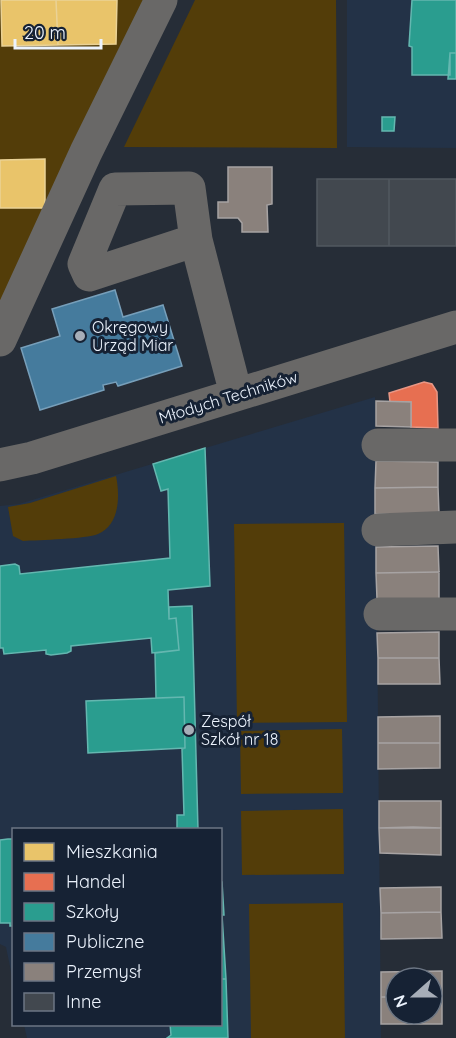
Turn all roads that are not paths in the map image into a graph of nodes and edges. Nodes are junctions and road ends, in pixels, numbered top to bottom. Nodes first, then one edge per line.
1 (161, 0) edge
2 (196, 240) dead end
3 (456, 327) edge
4 (0, 340) edge
5 (236, 394) junction
6 (456, 445) edge
7 (378, 446) dead end
8 (0, 465) edge
9 (456, 527) edge
10 (378, 530) dead end
11 (380, 614) dead end
12 (456, 614) edge

1 - 4 street
2 - 5 street
3 - 5 street, Młodych Techników
5 - 8 street, Młodych Techników
6 - 7 street
9 - 10 street
11 - 12 street

